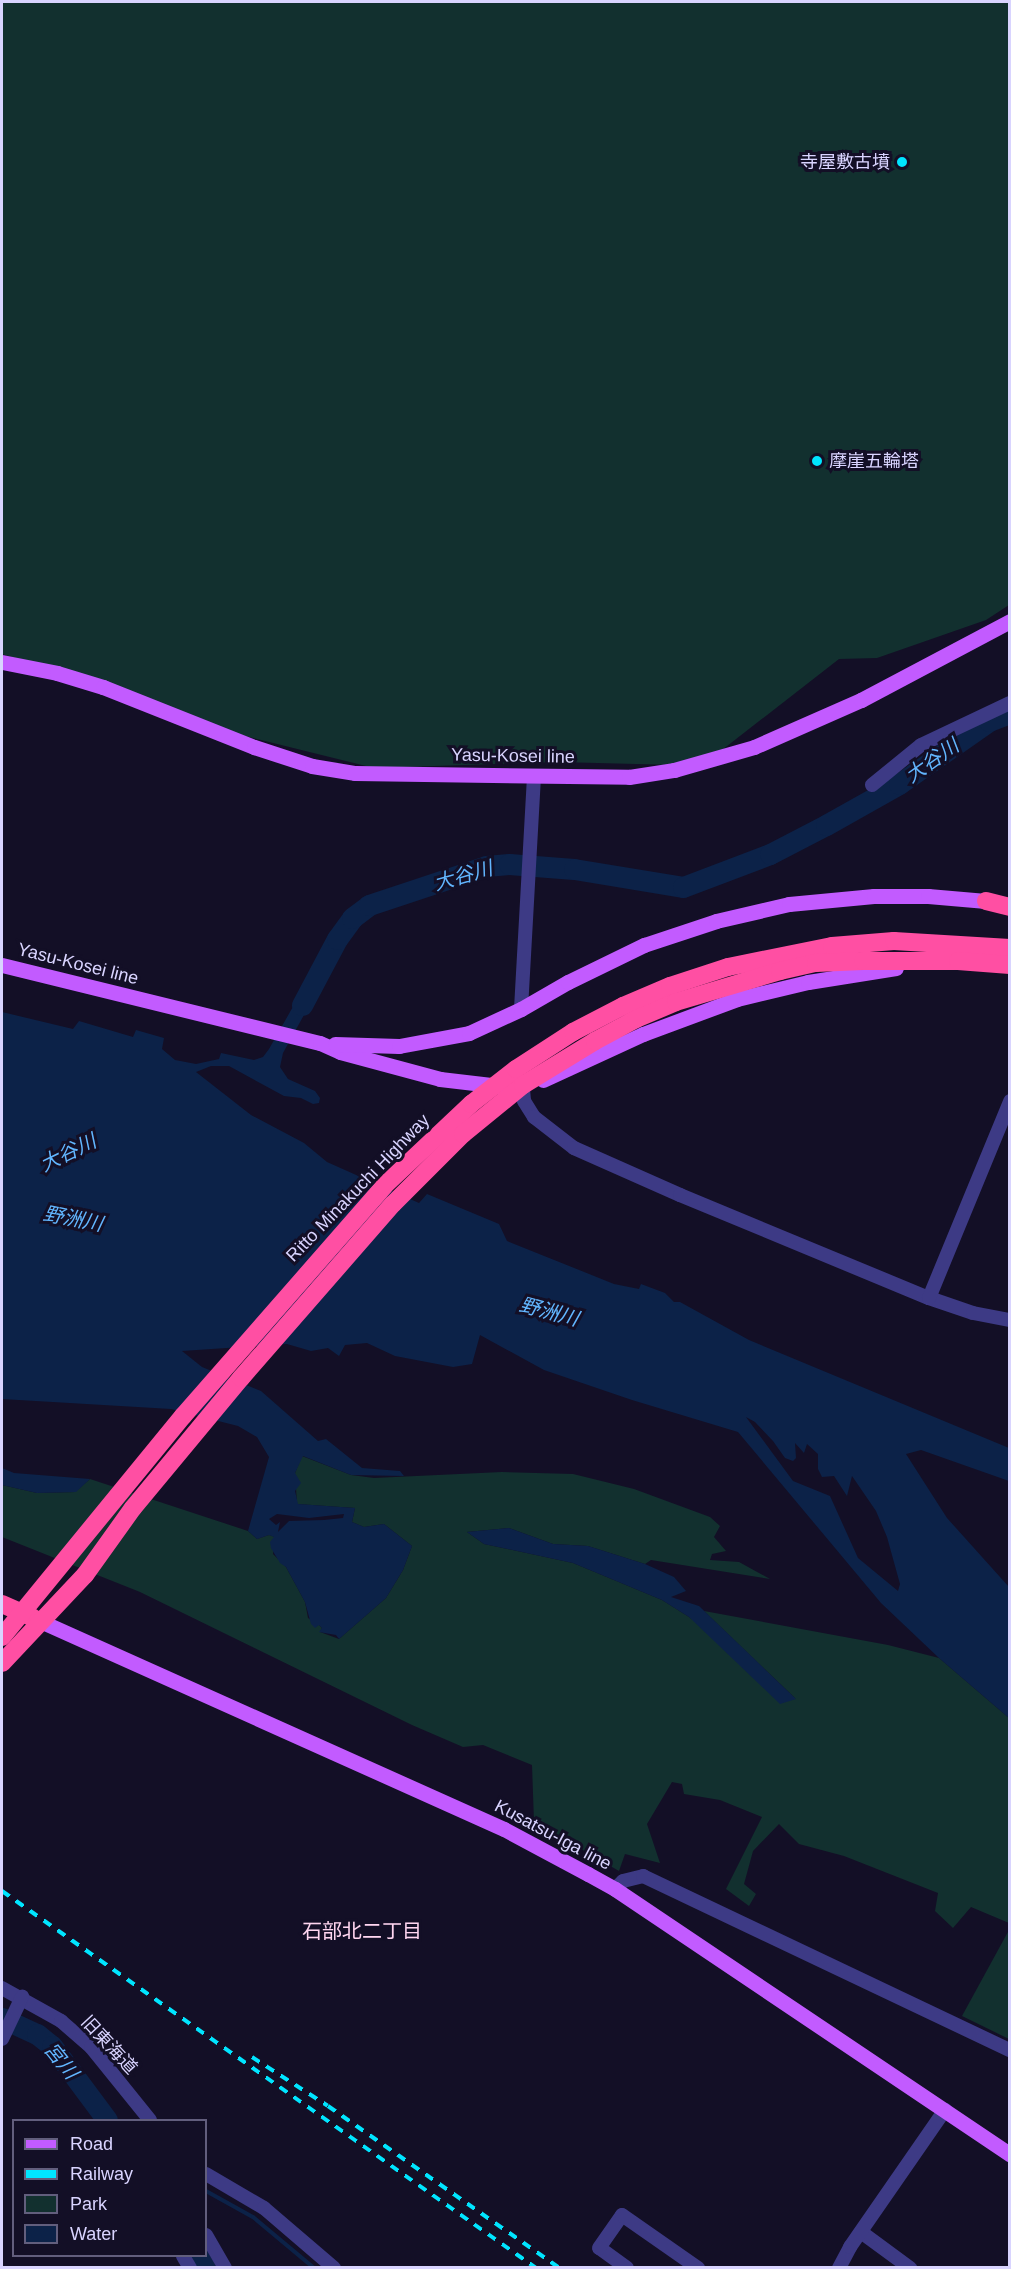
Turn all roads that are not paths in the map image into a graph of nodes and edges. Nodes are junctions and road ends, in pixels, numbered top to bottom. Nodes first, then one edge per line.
1 (1010, 621) edge
2 (2, 663) edge
3 (1010, 703) edge
4 (534, 776) junction
5 (872, 785) dead end
6 (986, 902) joint
7 (1010, 907) edge
8 (1010, 948) edge
9 (958, 961) junction
10 (2, 965) edge
11 (1010, 965) edge
12 (521, 1010) junction
13 (320, 1043) junction
14 (523, 1089) junction
15 (1010, 1101) edge
16 (929, 1298) junction
17 (1010, 1320) edge
18 (2, 1604) edge
19 (40, 1621) junction
20 (2, 1638) edge
21 (2, 1663) edge
22 (615, 1889) junction
23 (2, 1988) edge
24 (20, 2002) junction
25 (2, 2038) edge
26 (1010, 2050) edge
27 (945, 2110) junction
28 (148, 2119) edge
29 (1010, 2154) edge
30 (207, 2181) edge
31 (861, 2232) junction
32 (207, 2237) edge
33 (225, 2268) edge
34 (334, 2268) edge
35 (627, 2268) edge
36 (698, 2268) edge
37 (839, 2268) edge
38 (910, 2268) edge

1 - 4 main road, Yasu-Kosei line
2 - 4 main road, Yasu-Kosei line
3 - 5 street
4 - 12 street
6 - 7 highway
6 - 12 main road, Yasu-Kosei line
8 - 20 highway, Ritto Minakuchi Highway
9 - 11 highway, Ritto Minakuchi Highway
9 - 14 main road
9 - 19 highway, Ritto Minakuchi Highway
10 - 13 main road, Yasu-Kosei line
12 - 13 main road, Yasu-Kosei line
13 - 14 main road, Yasu-Kosei line
14 - 16 street
15 - 16 street
16 - 17 street
18 - 19 highway
19 - 20 highway
19 - 21 highway, Ritto Minakuchi Highway
19 - 22 main road, Kusatsu-Iga line
22 - 26 street
22 - 27 main road, Kusatsu-Iga line
23 - 24 street, 旧東海道
24 - 25 street
24 - 28 street, 旧東海道
27 - 29 main road, Kusatsu-Iga line
27 - 31 street
30 - 34 street
31 - 37 street
31 - 38 street
32 - 33 street
35 - 36 street

